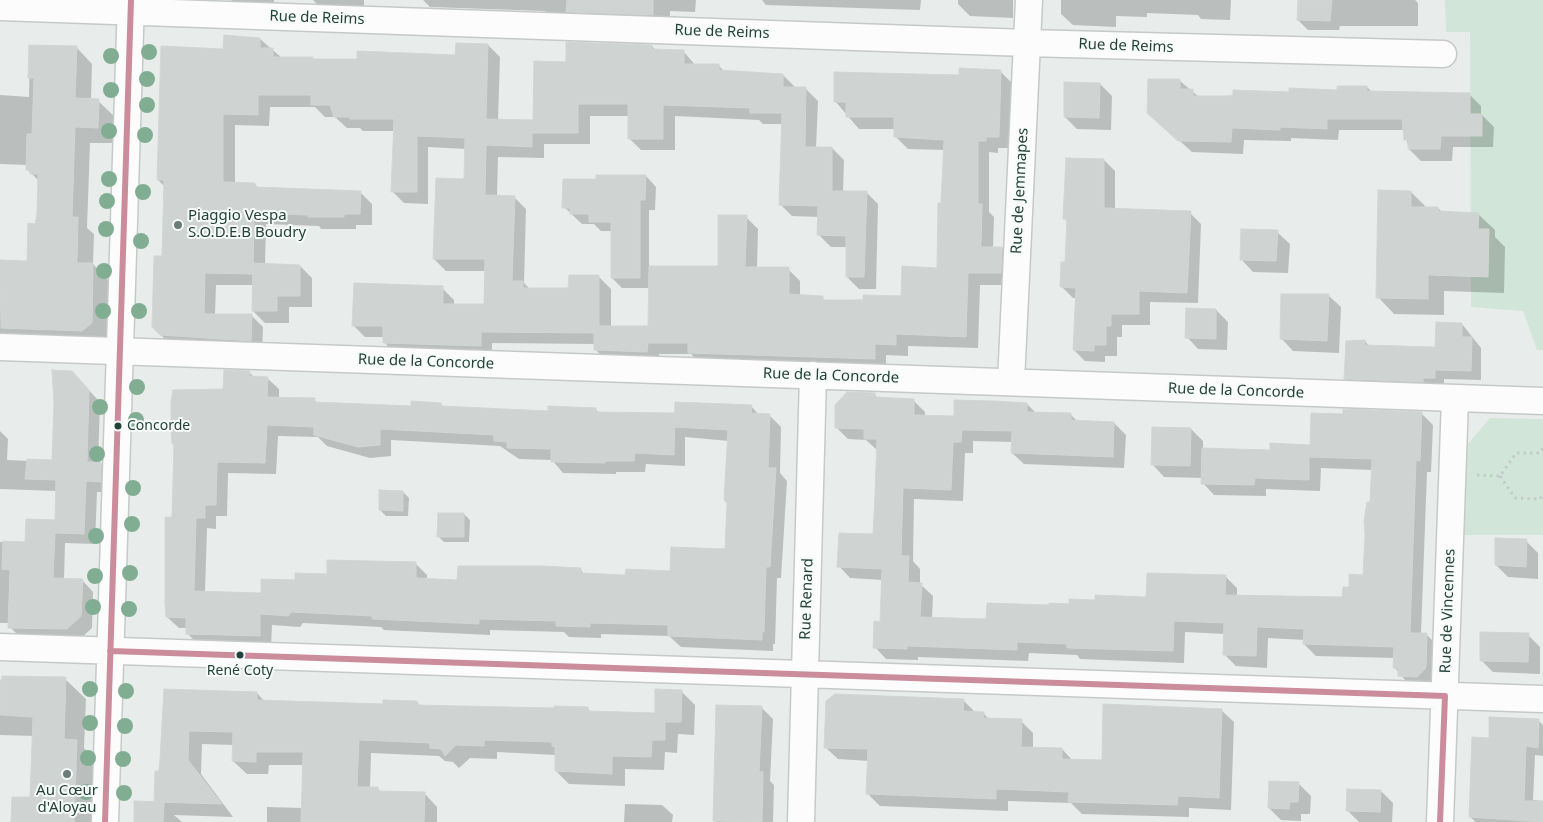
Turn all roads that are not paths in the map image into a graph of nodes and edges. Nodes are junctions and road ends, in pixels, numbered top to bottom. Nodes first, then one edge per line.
1 (1029, 0) edge
2 (130, 6) edge
3 (0, 7) edge
4 (1028, 43) junction
5 (1443, 54) dead end
6 (0, 348) edge
7 (119, 352) junction
8 (813, 375) junction
9 (1012, 382) junction
10 (1455, 399) junction
11 (1543, 401) edge
12 (0, 647) edge
13 (110, 651) junction
14 (805, 674) junction
15 (1445, 696) junction
16 (1542, 699) edge
17 (105, 822) edge
18 (801, 822) edge
19 (1440, 822) edge

1 - 4 street, Rue de Jemmapes
2 - 3 street, Rue de Reims
2 - 4 street, Rue de Reims
2 - 7 street
4 - 5 street, Rue de Reims
4 - 9 street, Rue de Jemmapes
6 - 7 street, Rue de la Concorde
7 - 8 street, Rue de la Concorde
7 - 13 street
8 - 9 street, Rue de la Concorde
8 - 14 street, Rue Renard
9 - 10 street, Rue de la Concorde
10 - 11 street, Rue de la Concorde
10 - 15 street, Rue de Vincennes
12 - 13 street
13 - 14 street
13 - 17 street
14 - 15 street
14 - 18 street, Rue Renard
15 - 16 street
15 - 19 street, Rue de Vincennes

